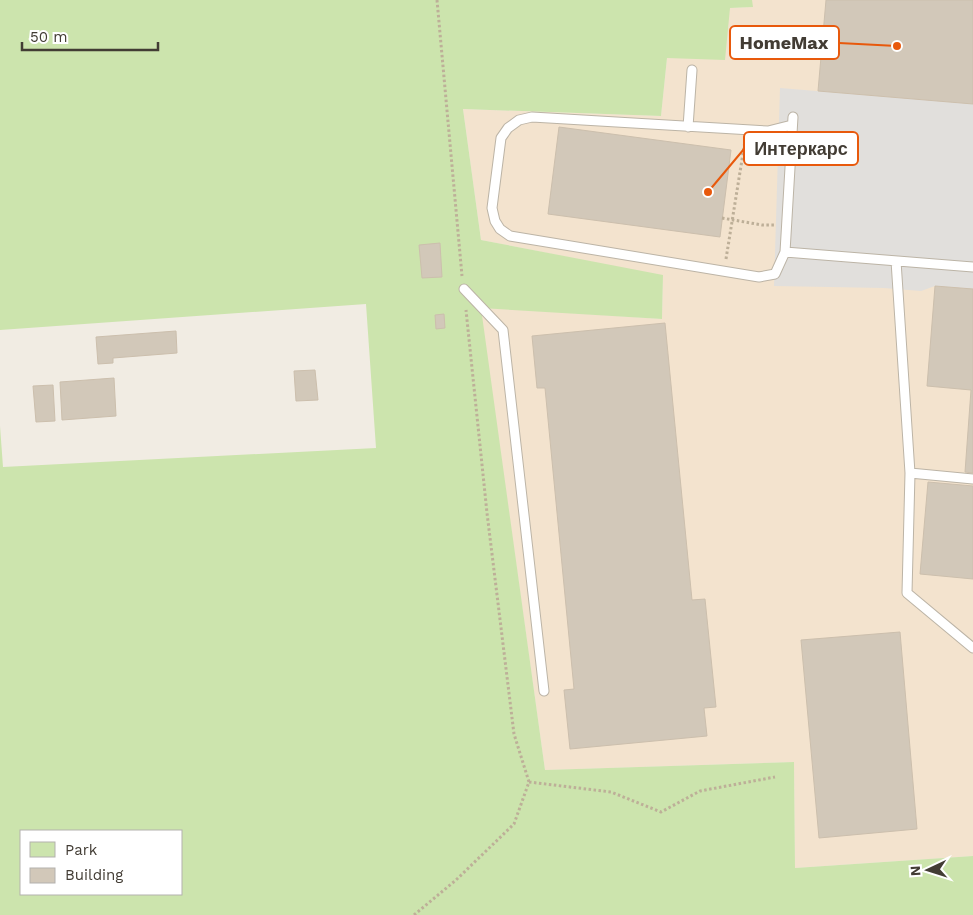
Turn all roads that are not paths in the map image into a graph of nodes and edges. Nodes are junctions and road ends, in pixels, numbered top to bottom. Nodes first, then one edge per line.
1 (692, 70) dead end
2 (688, 126) junction
3 (785, 252) junction
4 (896, 261) junction
5 (973, 267) edge
6 (464, 289) road end
7 (910, 474) junction
8 (973, 479) edge
9 (973, 648) edge
10 (544, 691) dead end

1 - 2 lane
2 - 3 lane
2 - 3 lane
3 - 4 lane
4 - 5 lane
4 - 7 lane
6 - 10 lane
7 - 8 lane
7 - 9 lane

